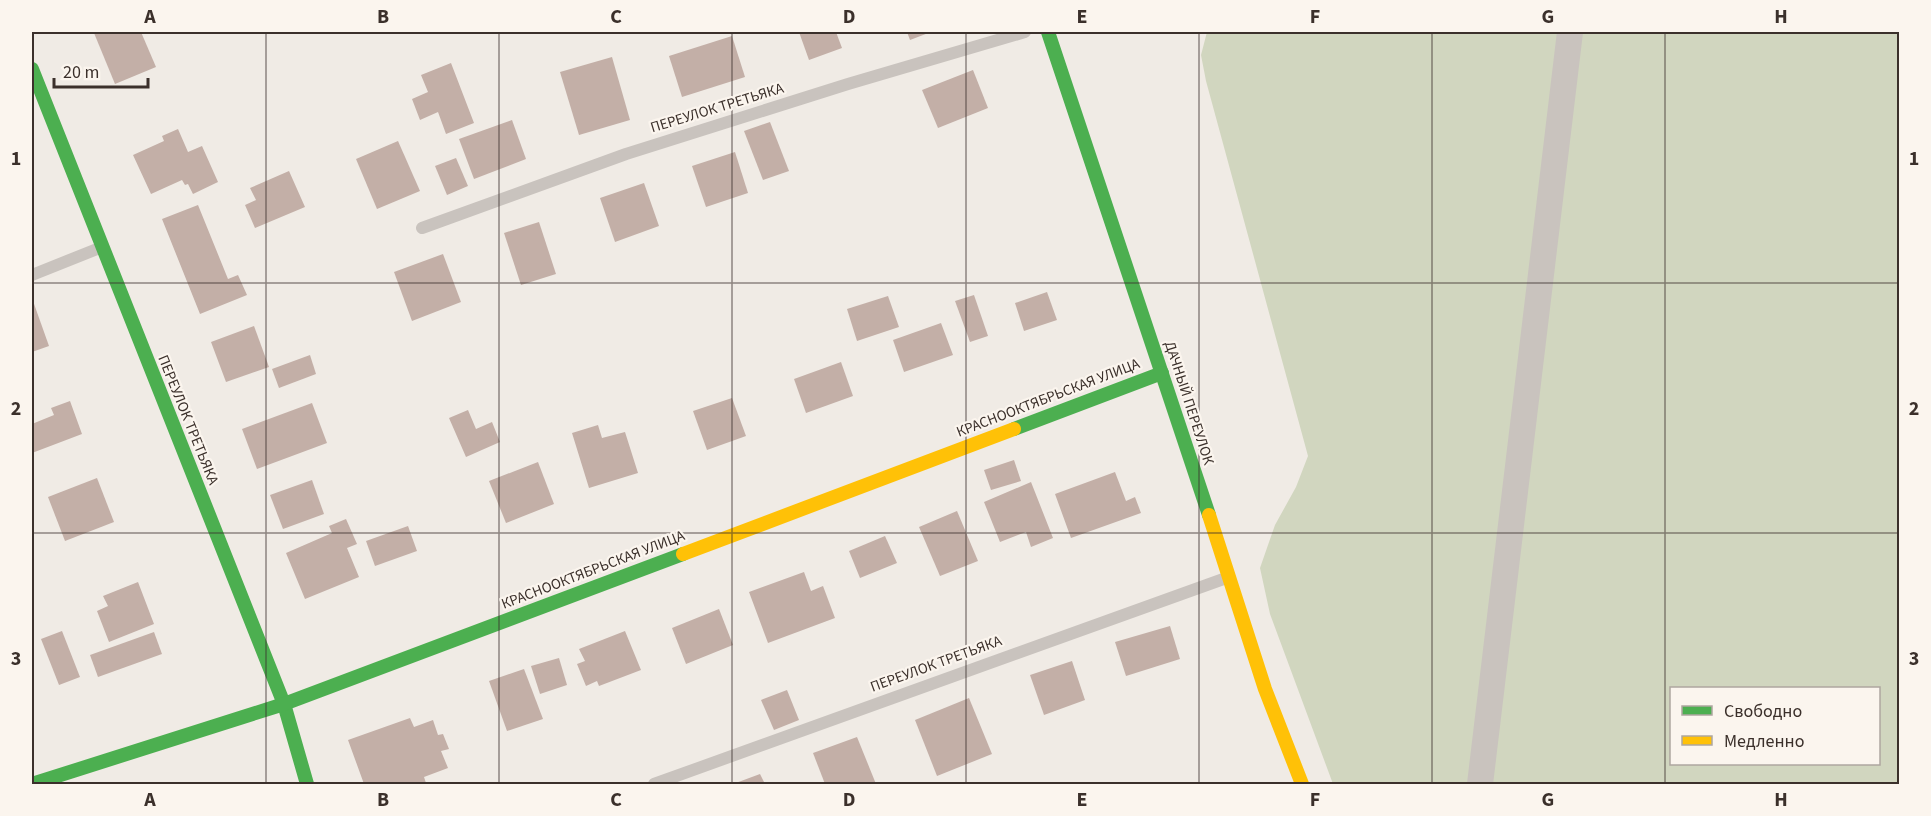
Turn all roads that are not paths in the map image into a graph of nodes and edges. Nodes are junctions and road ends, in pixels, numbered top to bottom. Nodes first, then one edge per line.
1 (1025, 32) edge
2 (1048, 32) edge
3 (1570, 32) edge
4 (32, 69) edge
5 (422, 228) dead end
6 (102, 247) junction
7 (32, 275) edge
8 (1162, 373) junction
9 (1230, 577) junction
10 (284, 704) junction
11 (32, 784) edge
12 (307, 784) edge
13 (654, 784) edge
14 (1302, 784) edge
15 (1480, 784) edge

1 - 5 lane, ПЕРЕУЛОК ТРЕТЬЯКА
2 - 8 street, ДАЧНЫЙ ПЕРЕУЛОК
3 - 15 street
4 - 6 street, ПЕРЕУЛОК ТРЕТЬЯКА
6 - 7 lane
6 - 10 street, ПЕРЕУЛОК ТРЕТЬЯКА
8 - 9 street, ДАЧНЫЙ ПЕРЕУЛОК
8 - 10 street, КРАСНООКТЯБРЬСКАЯ УЛИЦА
9 - 13 lane, ПЕРЕУЛОК ТРЕТЬЯКА
9 - 14 street, ДАЧНЫЙ ПЕРЕУЛОК
10 - 11 street, КРАСНООКТЯБРЬСКАЯ УЛИЦА
10 - 12 street, ПЕРЕУЛОК ТРЕТЬЯКА

